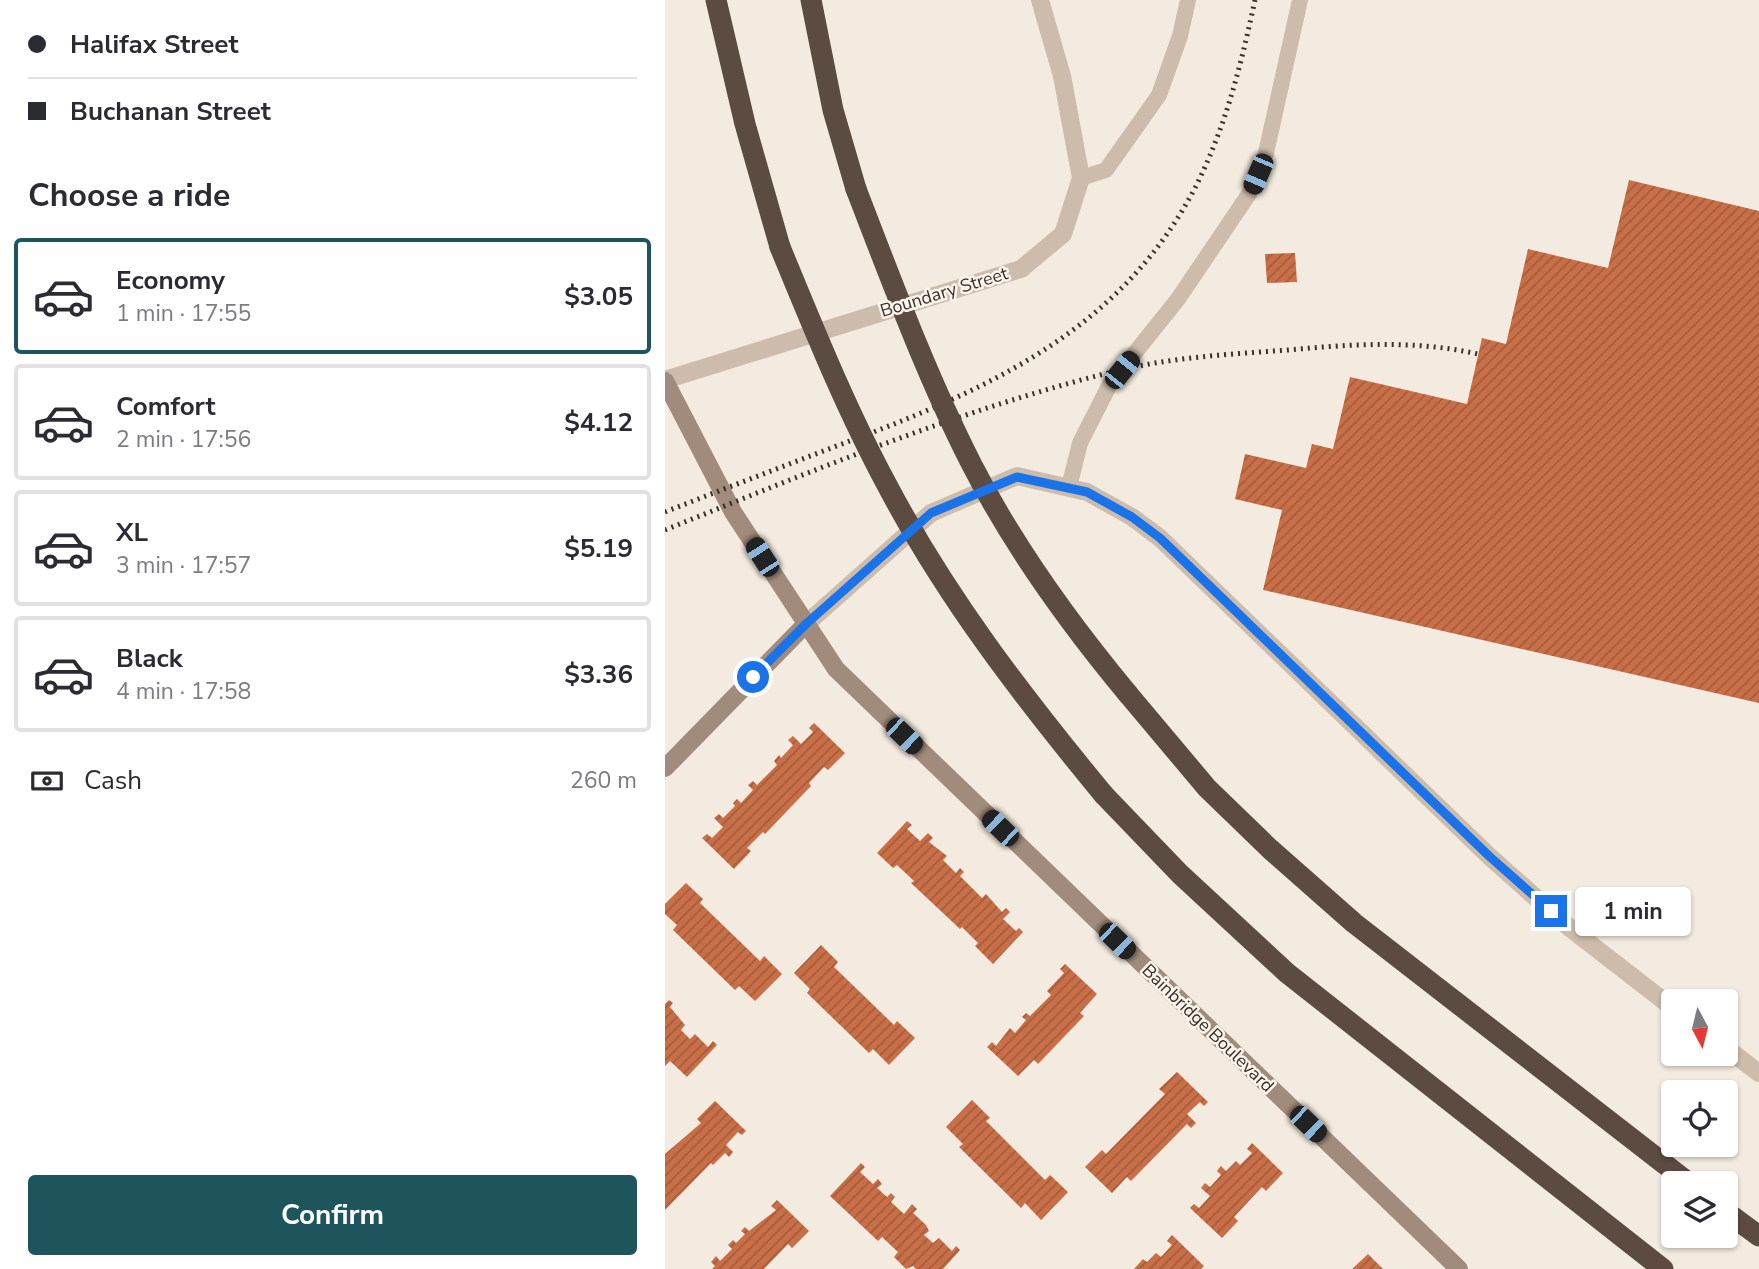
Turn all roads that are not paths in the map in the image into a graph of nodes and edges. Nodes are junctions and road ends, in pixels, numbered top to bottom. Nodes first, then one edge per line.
1 (716, 0) edge
2 (811, 0) edge
3 (1040, 0) edge
4 (1188, 0) edge
5 (1300, 0) edge
6 (1081, 178) junction
7 (665, 381) edge
8 (1069, 487) junction
9 (806, 624) junction
10 (665, 768) edge
11 (1661, 999) edge
12 (1738, 1057) edge
13 (1759, 1073) edge
14 (1674, 1171) edge
15 (1738, 1221) edge
16 (1759, 1237) edge
17 (1459, 1269) edge
18 (1663, 1269) edge

1 - 18 highway, bridge
2 - 14 highway, bridge
3 - 6 street, Boundary Street
4 - 6 lane
5 - 8 lane
6 - 7 street, Boundary Street
7 - 9 street, Bainbridge Boulevard
8 - 9 street
8 - 11 street
9 - 10 street
9 - 17 street, Bainbridge Boulevard
12 - 13 street
15 - 16 highway

